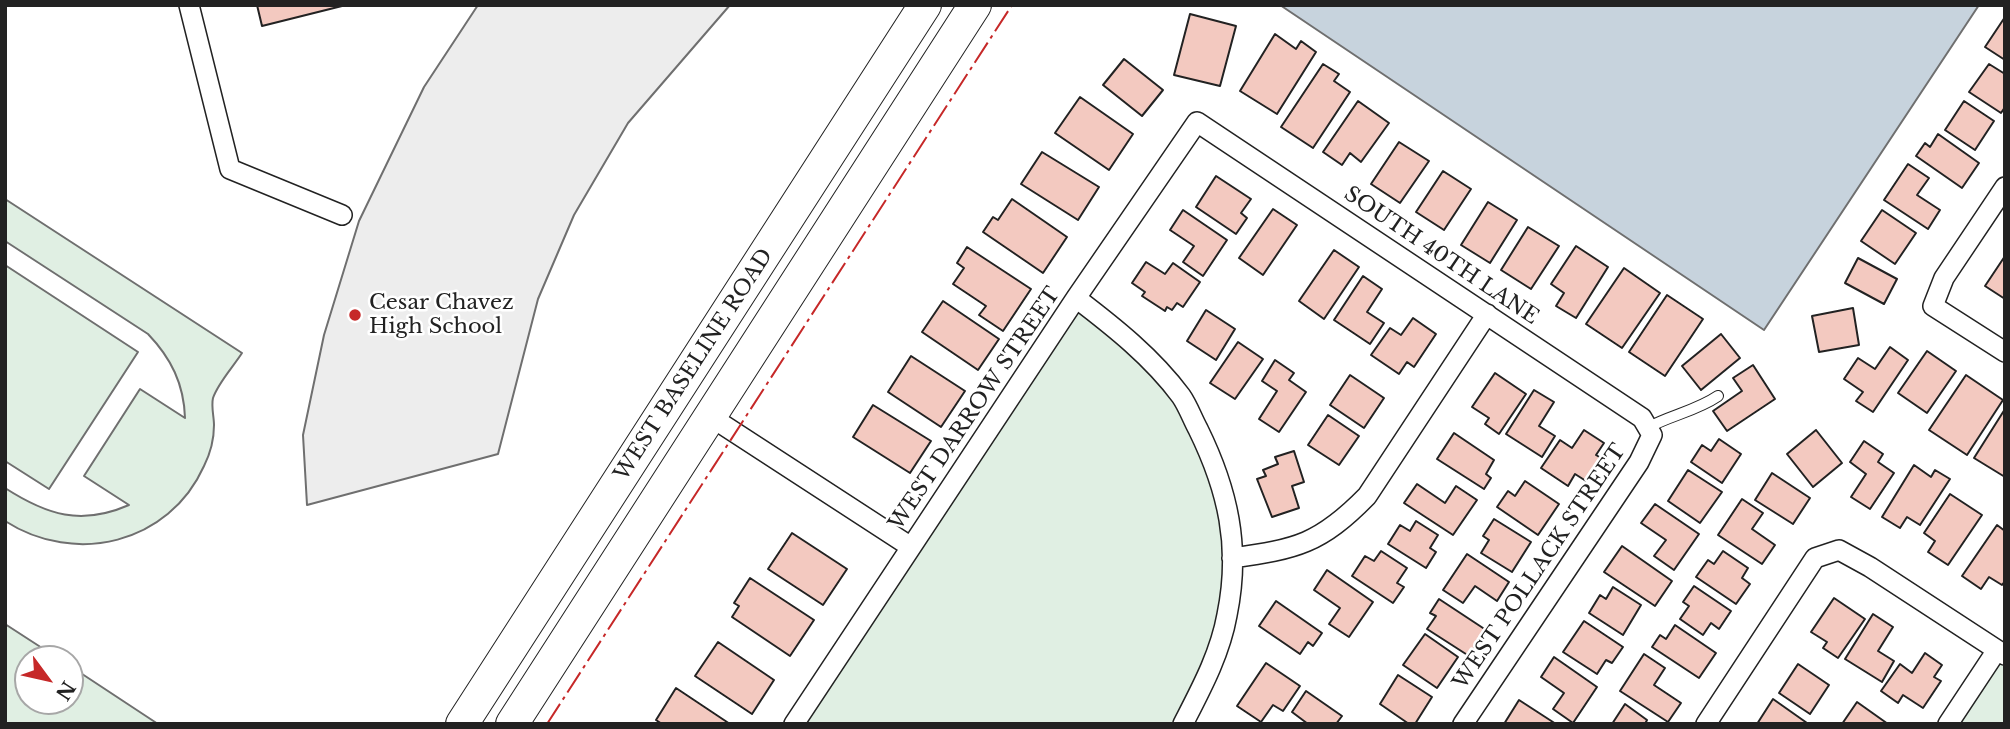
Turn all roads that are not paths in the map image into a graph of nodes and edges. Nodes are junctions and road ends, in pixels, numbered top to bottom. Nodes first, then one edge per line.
1 (189, 5) edge
2 (925, 5) edge
3 (975, 5) edge
4 (1197, 122) joint
5 (2005, 187) edge
6 (342, 215) dead end
7 (1076, 298) junction
8 (1487, 314) junction
9 (2005, 352) edge
10 (1718, 396) dead end
11 (711, 417) junction
12 (1650, 431) junction
13 (911, 547) junction
14 (1232, 558) junction
15 (2001, 652) edge
16 (462, 724) edge
17 (512, 724) edge
18 (794, 724) edge
19 (1184, 724) edge
20 (1463, 724) edge
21 (1706, 724) edge
22 (1948, 724) edge

1 - 6 street
2 - 16 main road, WEST BASELINE ROAD
3 - 11 main road, WEST BASELINE ROAD
4 - 7 street, WEST DARROW STREET
4 - 8 street, SOUTH 40TH LANE
5 - 9 street
7 - 13 street, WEST DARROW STREET
7 - 14 street
8 - 12 street, SOUTH 40TH LANE
8 - 14 street
10 - 12 lane
11 - 13 street
11 - 17 main road, WEST BASELINE ROAD
12 - 20 street, WEST POLLACK STREET
13 - 18 street, WEST DARROW STREET
14 - 19 street
15 - 21 street
15 - 22 street

